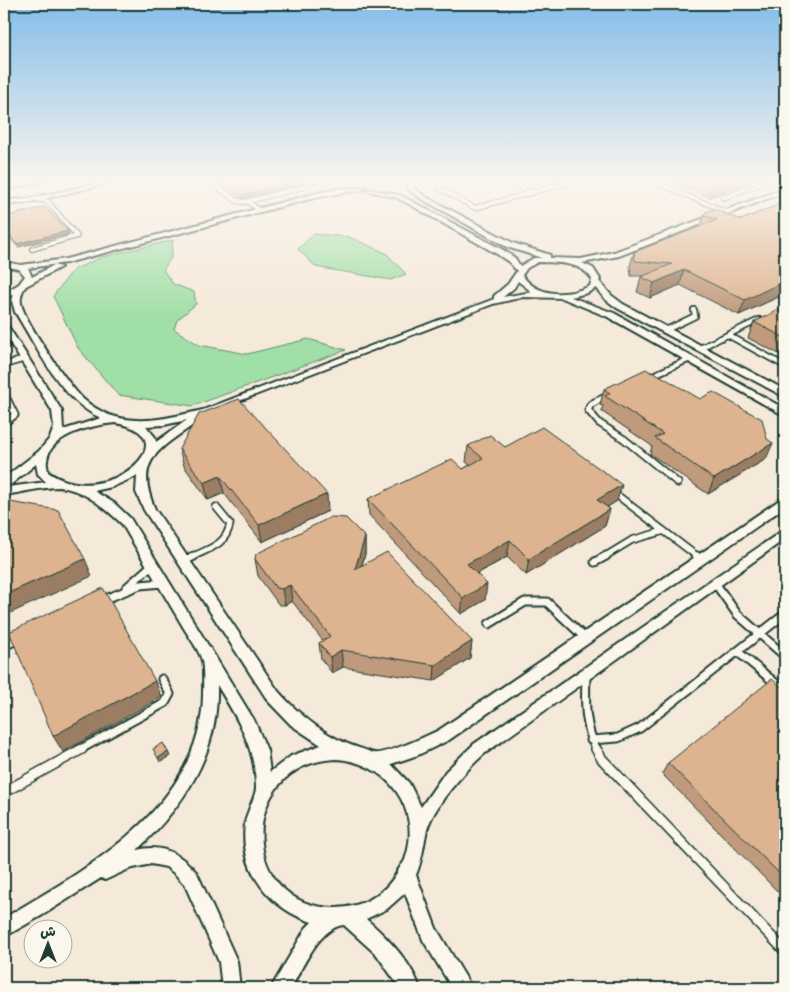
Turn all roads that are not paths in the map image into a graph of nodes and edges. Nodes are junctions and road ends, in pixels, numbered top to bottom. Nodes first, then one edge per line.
1 (68, 226) edge
2 (198, 226) edge
3 (453, 226) edge
4 (475, 226) edge
5 (689, 226) edge
6 (32, 249) dead end
7 (616, 254) junction
8 (78, 258) junction
9 (556, 259) junction
10 (567, 261) junction
11 (4, 264) edge
12 (20, 267) junction
13 (519, 272) junction
14 (598, 273) junction
15 (22, 286) junction
16 (546, 294) junction
17 (557, 295) junction
18 (4, 296) edge
19 (491, 302) junction
20 (694, 310) dead end
21 (769, 316) edge
22 (4, 326) edge
23 (666, 330) junction
24 (728, 335) junction
25 (700, 348) junction
26 (24, 359) junction
27 (690, 359) junction
28 (4, 365) edge
29 (785, 366) edge
30 (657, 374) junction
31 (646, 378) edge
32 (665, 379) edge
33 (4, 392) edge
34 (610, 394) edge
35 (785, 394) edge
36 (206, 412) junction
37 (785, 413) edge
38 (115, 420) junction
39 (4, 423) edge
40 (135, 424) junction
41 (54, 440) junction
42 (44, 452) junction
43 (150, 452) junction
44 (142, 465) junction
45 (678, 483) dead end
46 (4, 484) edge
47 (57, 484) junction
48 (604, 485) edge
49 (81, 489) junction
50 (4, 491) edge
51 (785, 502) edge
52 (216, 507) dead end
53 (664, 531) junction
54 (785, 533) edge
55 (701, 559) junction
56 (184, 561) junction
57 (595, 562) dead end
58 (152, 565) junction
59 (715, 582) junction
60 (164, 584) junction
61 (120, 592) junction
62 (94, 604) edge
63 (785, 614) edge
64 (489, 624) dead end
65 (31, 633) edge
66 (759, 635) junction
67 (585, 638) junction
68 (4, 646) edge
69 (738, 652) junction
70 (209, 656) junction
71 (785, 656) edge
72 (586, 674) junction
73 (162, 680) dead end
74 (785, 691) edge
75 (591, 740) junction
76 (347, 750) junction
77 (378, 760) junction
78 (4, 792) edge
79 (265, 794) junction
80 (418, 834) junction
81 (406, 872) junction
82 (86, 880) junction
83 (340, 917) junction
84 (4, 928) edge
85 (785, 951) edge
86 (231, 988) edge
87 (280, 988) edge
88 (411, 988) edge
89 (463, 988) edge

1 - 6 lane
2 - 8 street
3 - 13 street
4 - 9 street
5 - 7 street
7 - 10 street
7 - 14 street
8 - 12 street
8 - 15 street
9 - 10 street
9 - 13 street
10 - 14 street
11 - 12 street
12 - 15 street
13 - 16 street
13 - 19 street
14 - 17 street
14 - 23 street
15 - 18 street
15 - 38 street
16 - 17 street
16 - 19 street
17 - 27 street
19 - 36 street
20 - 23 lane
21 - 24 lane
22 - 26 street
23 - 25 street
24 - 25 lane
24 - 29 lane
25 - 35 street
26 - 28 lane
26 - 41 street
27 - 30 lane
27 - 37 street
30 - 31 lane
30 - 32 lane
33 - 39 lane
34 - 45 lane
36 - 40 street
36 - 43 street
38 - 40 street
38 - 41 street
40 - 43 street
41 - 42 street
42 - 46 street
42 - 47 street
43 - 44 street
44 - 49 street
44 - 56 street
47 - 49 street
47 - 50 street
48 - 53 lane
49 - 58 street
51 - 55 street
52 - 56 lane
53 - 55 lane
53 - 57 lane
54 - 59 street
55 - 67 street
56 - 76 street
58 - 60 street
58 - 61 lane
59 - 66 lane
59 - 72 street
60 - 61 lane
60 - 70 street
61 - 62 lane
63 - 66 lane
64 - 67 lane
65 - 68 lane
66 - 69 lane
66 - 71 lane
67 - 77 street
69 - 74 lane
69 - 75 lane
70 - 79 street
70 - 82 street
72 - 75 lane
72 - 80 street
73 - 78 lane
75 - 85 lane
76 - 77 street
76 - 79 street
77 - 80 street
79 - 83 street
80 - 81 street
81 - 83 street
81 - 89 street
82 - 84 street
82 - 86 street
83 - 87 street
83 - 88 street

